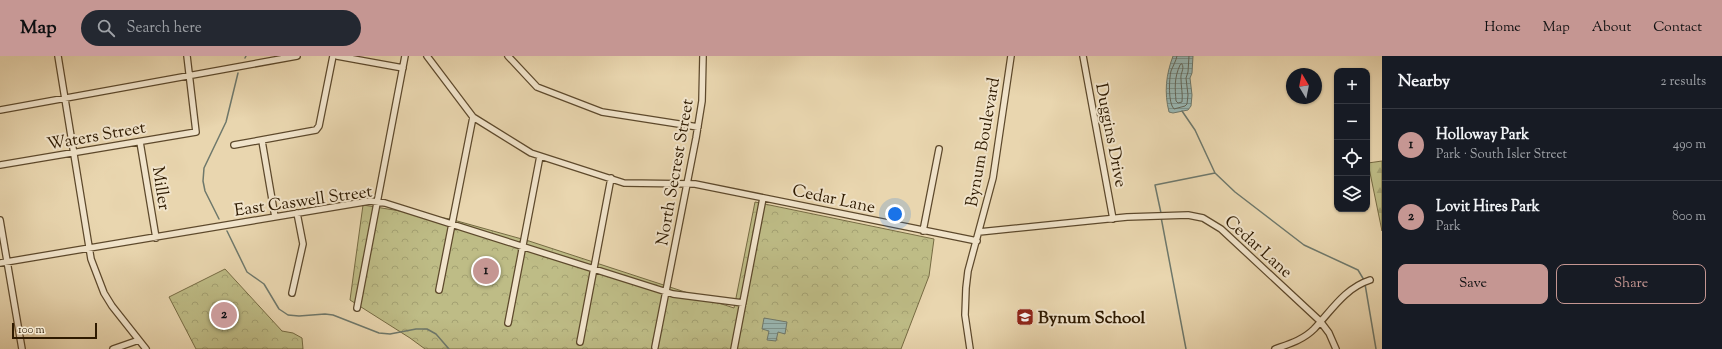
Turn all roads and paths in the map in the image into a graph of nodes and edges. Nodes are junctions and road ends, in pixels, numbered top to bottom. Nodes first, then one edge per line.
1 (58, 56) edge
2 (186, 56) edge
3 (296, 56) edge
4 (333, 56) edge
5 (337, 56) edge
6 (405, 56) edge
7 (427, 56) edge
8 (508, 56) edge
9 (703, 56) edge
10 (1011, 56) edge
11 (1083, 56) edge
12 (403, 68) junction
13 (190, 76) junction
14 (64, 98) junction
15 (0, 110) edge
16 (473, 117) junction
17 (698, 127) junction
18 (262, 141) junction
19 (140, 142) junction
20 (234, 145) dead end
21 (939, 149) dead end
22 (73, 153) junction
23 (540, 156) junction
24 (0, 165) edge
25 (611, 178) junction
26 (688, 184) junction
27 (763, 198) junction
28 (378, 202) junction
29 (297, 213) junction
30 (274, 217) junction
31 (1113, 219) junction
32 (0, 220) edge
33 (452, 224) junction
34 (923, 231) junction
35 (979, 232) junction
36 (156, 238) junction
37 (976, 241) junction
38 (523, 247) junction
39 (89, 249) junction
40 (7, 262) junction
41 (0, 263) edge
42 (594, 270) junction
43 (1370, 280) dead end
44 (439, 290) dead end
45 (667, 292) junction
46 (292, 293) dead end
47 (743, 303) junction
48 (357, 308) dead end
49 (1320, 321) junction
50 (508, 323) dead end
51 (139, 340) junction
52 (580, 342) dead end
53 (655, 347) dead end
54 (22, 349) edge
55 (113, 349) edge
56 (146, 349) edge
57 (734, 349) edge
58 (970, 349) edge
59 (1275, 349) edge
60 (1336, 349) edge

1 - 14 street
2 - 13 street
3 - 13 street
4 - 18 street
5 - 12 street
6 - 12 street
7 - 16 street, Cedar Lane
8 - 17 street
9 - 17 street, North Secrest Street
10 - 35 street, Bynum Boulevard
11 - 31 street, Duggins Drive
12 - 28 street
13 - 14 street
13 - 19 street, Waters Street
14 - 15 street
14 - 22 street
16 - 23 street, Cedar Lane
16 - 33 street
17 - 26 street, North Secrest Street
18 - 20 street
18 - 30 street
19 - 22 street, Waters Street
19 - 36 street, Miller
21 - 34 street
22 - 24 street, Waters Street
22 - 39 street
23 - 25 street, Cedar Lane
23 - 38 street
25 - 26 street, Cedar Lane
25 - 42 street
26 - 27 street, Cedar Lane
26 - 45 street, North Secrest Street
27 - 34 street, Cedar Lane
27 - 47 street
28 - 29 street, East Caswell Street
28 - 33 street, East Caswell Street
28 - 48 street
29 - 30 street, East Caswell Street
29 - 46 street
30 - 36 street, East Caswell Street
31 - 35 street, Cedar Lane
31 - 49 street, Cedar Lane
32 - 40 street
33 - 38 street, East Caswell Street
33 - 44 street
34 - 37 street, Cedar Lane
35 - 37 street
36 - 39 street, East Caswell Street
37 - 58 street
38 - 42 street, East Caswell Street
38 - 50 street
39 - 40 street, East Caswell Street
39 - 51 street
40 - 41 street, East Caswell Street
40 - 54 street
42 - 45 street, East Caswell Street
42 - 52 street
43 - 49 street
45 - 47 street, East Caswell Street
45 - 53 street, North Secrest Street
47 - 57 street
49 - 59 street
49 - 60 street, Cedar Lane
51 - 55 street
51 - 56 street

